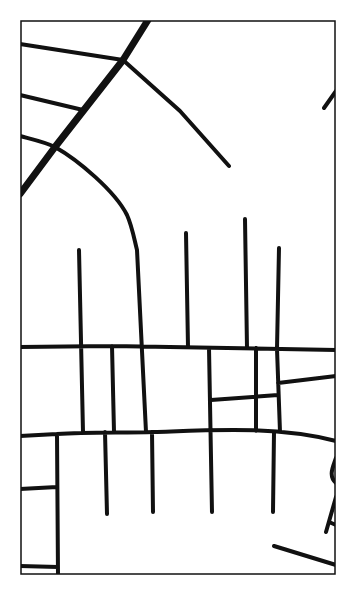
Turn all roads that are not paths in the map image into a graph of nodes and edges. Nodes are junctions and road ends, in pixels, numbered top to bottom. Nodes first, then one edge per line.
1 (148, 20) edge
2 (20, 44) edge
3 (123, 60) junction
4 (336, 91) edge
5 (20, 95) edge
6 (324, 108) dead end
7 (83, 110) junction
8 (20, 136) edge
9 (55, 147) junction
10 (229, 166) dead end
11 (20, 194) edge
12 (245, 219) dead end
13 (186, 233) dead end
14 (279, 248) dead end
15 (79, 250) dead end
16 (81, 346) junction
17 (112, 346) junction
18 (20, 347) edge
19 (143, 347) junction
20 (188, 347) junction
21 (209, 348) junction
22 (247, 348) junction
23 (256, 348) junction
24 (277, 349) junction
25 (336, 350) edge
26 (336, 376) edge
27 (278, 384) junction
28 (278, 395) junction
29 (256, 396) junction
30 (211, 400) junction
31 (212, 430) junction
32 (256, 431) junction
33 (83, 432) junction
34 (105, 432) junction
35 (114, 432) junction
36 (149, 432) junction
37 (274, 432) junction
38 (280, 432) junction
39 (57, 434) junction
40 (20, 436) edge
41 (336, 441) edge
42 (336, 458) edge
43 (336, 483) edge
44 (57, 487) junction
45 (20, 489) edge
46 (336, 497) edge
47 (153, 512) dead end
48 (212, 512) dead end
49 (273, 512) dead end
50 (107, 514) dead end
51 (329, 522) junction
52 (336, 525) edge
53 (326, 532) dead end
54 (274, 546) dead end
55 (336, 565) edge
56 (20, 566) edge
57 (58, 567) junction
58 (58, 575) edge

1 - 3 street
2 - 3 street
3 - 7 street
3 - 10 street
4 - 6 street
5 - 7 street
7 - 9 street
8 - 9 street
9 - 11 street
9 - 19 street
12 - 22 street
13 - 20 street
14 - 24 street
15 - 16 street
16 - 17 street
16 - 18 street
16 - 33 street
17 - 19 street
17 - 35 street
19 - 20 street
19 - 36 street
20 - 21 street
21 - 22 street
21 - 30 street
22 - 23 street
23 - 24 street
23 - 29 street
24 - 25 street
24 - 27 street
26 - 27 street
27 - 28 street
28 - 29 street
28 - 38 street
29 - 30 street
29 - 32 street
30 - 31 street
31 - 32 street
31 - 36 street
31 - 48 street
32 - 37 street
33 - 34 street
33 - 39 street
34 - 35 street
34 - 50 street
35 - 36 street
36 - 47 street
37 - 38 street
37 - 49 street
38 - 41 street
39 - 40 street
39 - 44 street
42 - 43 street
44 - 45 street
44 - 57 street
46 - 51 street
51 - 52 street
51 - 53 street
54 - 55 street
56 - 57 street
57 - 58 street

